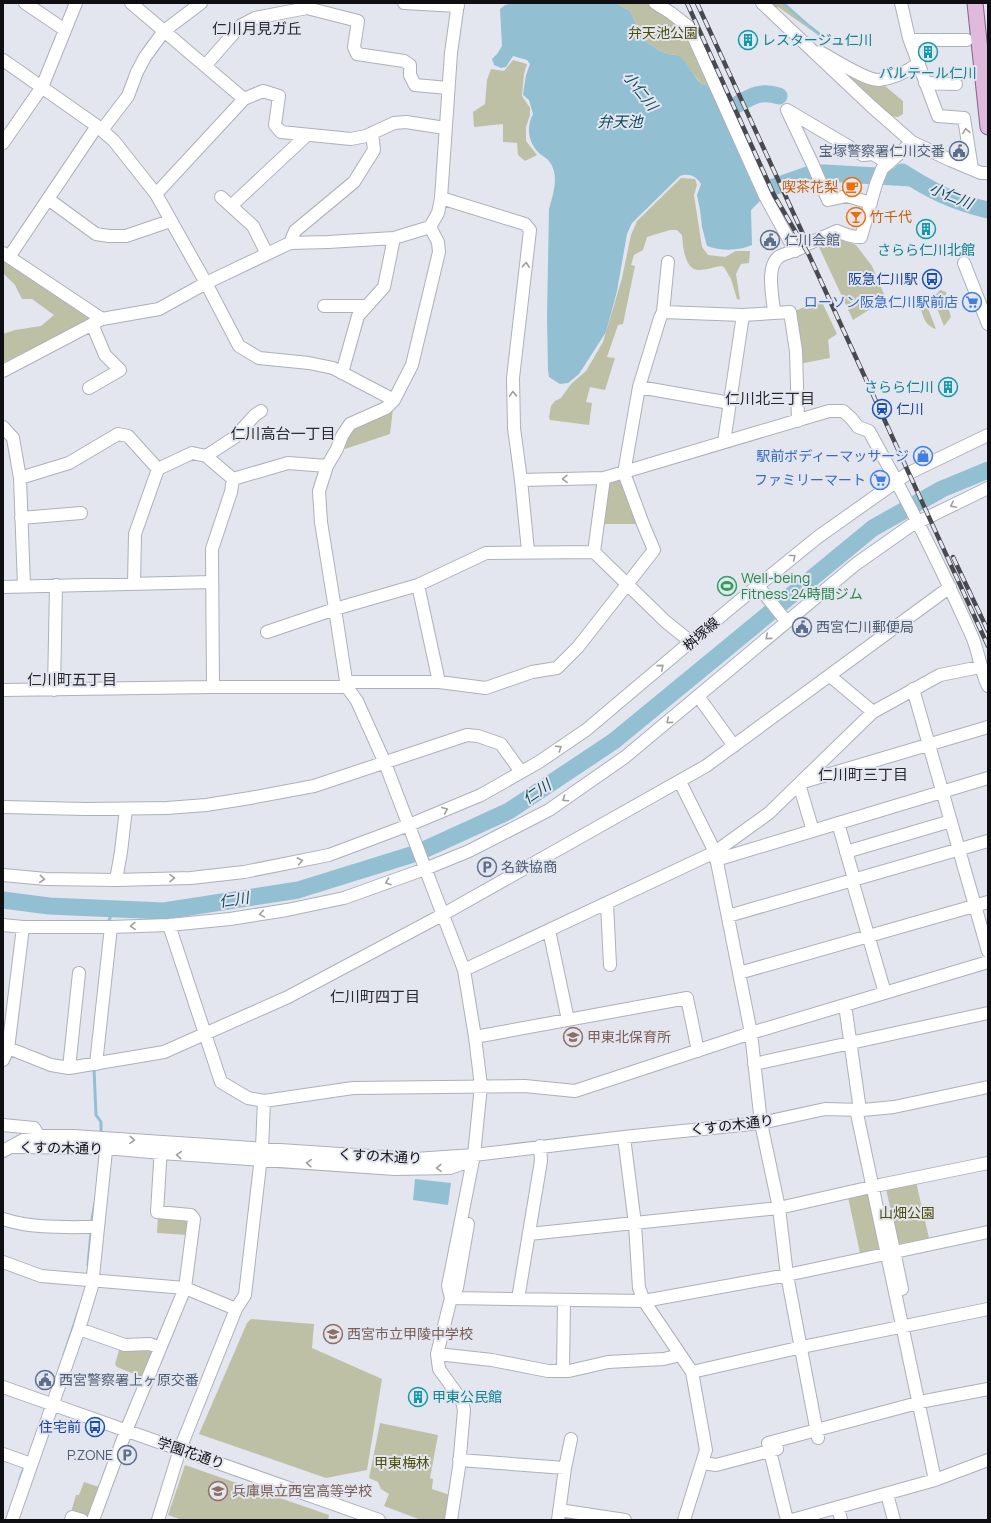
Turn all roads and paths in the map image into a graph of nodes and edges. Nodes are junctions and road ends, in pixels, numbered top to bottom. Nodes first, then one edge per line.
1 (25, 3) edge
2 (76, 3) edge
3 (130, 3) edge
4 (201, 3) edge
5 (404, 3) edge
6 (655, 3) edge
7 (762, 3) edge
8 (901, 3) edge
9 (975, 3) edge
10 (458, 4) edge
11 (672, 8) edge
12 (66, 30) junction
13 (164, 32) junction
14 (910, 40) junction
15 (967, 40) dead end
16 (808, 46) junction
17 (3, 60) edge
18 (919, 63) junction
19 (204, 66) junction
20 (925, 83) junction
21 (956, 85) dead end
22 (42, 87) junction
23 (448, 88) junction
24 (244, 99) junction
25 (99, 128) junction
26 (445, 128) junction
27 (988, 128) edge
28 (372, 133) junction
29 (307, 135) junction
30 (912, 142) junction
31 (3, 143) edge
32 (885, 166) junction
33 (972, 169) junction
34 (988, 173) edge
35 (156, 194) junction
36 (220, 197) dead end
37 (440, 198) junction
38 (48, 199) junction
39 (870, 203) junction
40 (231, 206) junction
41 (170, 221) junction
42 (430, 227) junction
43 (394, 238) junction
44 (290, 243) junction
45 (795, 250) junction
46 (267, 254) junction
47 (6, 255) edge
48 (668, 262) dead end
49 (964, 263) dead end
50 (206, 283) junction
51 (324, 306) dead end
52 (367, 306) junction
53 (663, 312) junction
54 (774, 312) junction
55 (743, 315) junction
56 (97, 322) junction
57 (988, 324) edge
58 (3, 371) edge
59 (342, 374) junction
60 (639, 387) junction
61 (88, 388) dead end
62 (394, 400) junction
63 (730, 402) junction
64 (262, 411) dead end
65 (798, 421) junction
66 (3, 427) edge
67 (988, 435) edge
68 (724, 442) junction
69 (206, 456) junction
70 (327, 466) junction
71 (158, 469) junction
72 (624, 474) junction
73 (20, 478) junction
74 (604, 478) junction
75 (233, 479) junction
76 (521, 480) junction
77 (898, 482) junction
78 (988, 488) edge
79 (81, 513) dead end
80 (21, 518) junction
81 (918, 521) junction
82 (528, 552) junction
83 (594, 552) junction
84 (212, 582) junction
85 (134, 584) junction
86 (627, 584) junction
87 (418, 585) junction
88 (3, 586) edge
89 (24, 586) junction
90 (56, 586) junction
91 (758, 586) junction
92 (950, 587) junction
93 (335, 609) junction
94 (786, 621) junction
95 (267, 632) dead end
96 (691, 642) junction
97 (980, 667) junction
98 (830, 676) junction
99 (438, 682) junction
100 (347, 684) junction
101 (988, 686) edge
102 (213, 687) junction
103 (913, 689) junction
104 (3, 690) edge
105 (54, 690) junction
106 (698, 696) junction
107 (873, 712) junction
108 (988, 727) edge
109 (930, 744) junction
110 (734, 746) junction
111 (385, 763) junction
112 (521, 772) junction
113 (988, 778) edge
114 (680, 782) junction
115 (800, 783) junction
116 (943, 791) junction
117 (3, 807) edge
118 (126, 809) junction
119 (950, 821) junction
120 (838, 823) junction
121 (409, 825) junction
122 (812, 831) junction
123 (988, 840) edge
124 (958, 849) junction
125 (846, 852) junction
126 (716, 856) junction
127 (425, 869) junction
128 (3, 875) edge
129 (853, 879) junction
130 (116, 880) junction
131 (988, 902) edge
132 (607, 903) junction
133 (975, 906) junction
134 (442, 915) junction
135 (728, 916) junction
136 (3, 925) edge
137 (169, 925) junction
138 (23, 927) junction
139 (111, 927) junction
140 (549, 930) junction
141 (868, 936) junction
142 (988, 951) edge
143 (988, 962) edge
144 (610, 965) dead end
145 (464, 970) junction
146 (79, 973) dead end
147 (739, 973) junction
148 (885, 993) junction
149 (845, 1005) junction
150 (988, 1013) edge
151 (568, 1020) junction
152 (751, 1033) junction
153 (205, 1034) junction
154 (476, 1037) junction
155 (851, 1043) junction
156 (6, 1047) edge
157 (698, 1051) junction
158 (3, 1060) edge
159 (96, 1064) junction
160 (754, 1064) junction
161 (69, 1068) junction
162 (481, 1086) junction
163 (988, 1087) edge
164 (264, 1101) junction
165 (860, 1110) junction
166 (761, 1123) junction
167 (3, 1125) edge
168 (39, 1136) junction
169 (624, 1137) junction
170 (107, 1143) junction
171 (540, 1146) junction
172 (161, 1148) junction
173 (8, 1149) edge
174 (261, 1154) junction
175 (474, 1155) junction
176 (988, 1163) edge
177 (876, 1186) junction
178 (779, 1208) junction
179 (3, 1219) edge
180 (634, 1224) junction
181 (98, 1228) junction
182 (988, 1232) edge
183 (529, 1234) junction
184 (891, 1253) junction
185 (3, 1262) edge
186 (787, 1275) junction
187 (92, 1280) junction
188 (185, 1288) junction
189 (451, 1298) junction
190 (518, 1299) junction
191 (564, 1300) junction
192 (644, 1301) junction
193 (236, 1309) junction
194 (988, 1309) edge
195 (905, 1326) junction
196 (79, 1329) junction
197 (802, 1347) junction
198 (160, 1348) junction
199 (437, 1354) junction
200 (680, 1355) junction
201 (563, 1371) junction
202 (692, 1372) junction
203 (3, 1387) edge
204 (988, 1390) edge
205 (988, 1398) edge
206 (52, 1404) junction
207 (922, 1406) junction
208 (126, 1431) junction
209 (817, 1434) junction
210 (571, 1439) dead end
211 (180, 1449) junction
212 (770, 1451) junction
213 (3, 1454) edge
214 (459, 1460) junction
215 (988, 1460) edge
216 (703, 1463) junction
217 (31, 1464) junction
218 (565, 1468) junction
219 (938, 1479) junction
220 (887, 1494) junction
221 (838, 1507) junction
222 (559, 1515) edge
223 (12, 1520) edge
224 (71, 1520) edge
225 (82, 1520) edge
226 (94, 1520) edge
227 (158, 1520) edge
228 (379, 1520) edge
229 (451, 1520) edge
230 (625, 1520) edge
231 (684, 1520) edge
232 (787, 1520) edge
233 (792, 1520) edge
234 (841, 1520) edge
235 (894, 1520) edge

1 - 12 street
2 - 12 street
3 - 13 street
4 - 13 street
5 - 10 street
6 - 11 street
7 - 16 street
8 - 14 street
9 - 27 main road
10 - 23 street
11 - 45 street
12 - 22 street
13 - 19 street
13 - 25 street
14 - 15 street
14 - 18 street
16 - 18 street
16 - 30 street
17 - 22 street
18 - 20 street
19 - 23 street
19 - 24 street
20 - 21 street
33 -> 20 street
22 - 25 street
22 - 31 street
23 - 26 street
24 - 29 street
24 - 35 street
25 - 35 street
25 - 38 street
26 - 28 street
26 - 37 street
28 - 29 street
28 - 44 street
29 - 40 street
30 - 32 street
30 - 33 street
32 - 39 street
32 - 39 street
33 - 34 street
35 - 41 street
36 - 40 street
37 - 42 street
76 -> 37 street
38 - 41 street
38 - 47 street
39 - 45 street
40 - 46 street
41 - 50 street
42 - 43 street
42 - 62 street
43 - 44 street
43 - 52 street
44 - 46 street
45 - 54 street
46 - 50 street
47 - 56 street
48 - 53 street
49 - 57 street
50 - 56 street
50 - 59 street
51 - 52 street
52 - 59 street
53 - 55 street
53 - 60 street
54 - 55 street
54 - 65 street
55 - 63 street
56 - 58 street
56 - 61 street
59 - 62 street
60 - 63 street
60 - 72 street
62 - 70 street
63 - 68 street
64 - 69 street
65 - 68 street
65 - 77 street
66 - 73 street
67 - 77 street, 桝塚線
68 - 72 street
69 - 71 street
69 - 75 street
70 - 75 street
70 - 93 street
71 - 73 street
71 - 85 street
72 - 74 street
72 - 86 street
73 - 80 street
74 -> 76 street
74 - 83 street
75 - 84 street
76 - 82 street
77 - 81 street
91 -> 77 street, 桝塚線
78 -> 81 street
79 - 80 street
80 - 89 street
81 - 92 street
81 - 94 street
82 - 83 street
82 - 87 street
83 - 86 street
84 - 85 street
84 - 102 street
85 - 90 street
86 - 96 street
86 - 99 street
87 - 93 street
87 - 99 street
88 - 89 street
89 - 90 street
90 - 105 street
91 - 94 street
91 - 96 street, 桝塚線
92 - 97 street
92 - 98 street
93 - 95 street
93 - 100 street
94 -> 106 street
112 -> 96 street, 桝塚線
97 - 101 street
97 - 103 street
98 - 107 street
98 - 110 street
99 - 100 street
100 - 102 street
100 - 111 street
102 - 105 street
103 - 107 street
103 - 109 street
104 - 105 street
106 - 110 street
106 -> 127 street
107 - 115 street
108 - 109 street
109 - 115 street
109 - 116 street
110 - 114 street
111 - 112 street
111 - 118 street
111 - 121 street
121 -> 112 street, 桝塚線
113 - 116 street
114 - 126 street
114 - 134 street
115 - 122 street
115 - 126 street
116 - 119 street
116 - 120 street
117 - 118 street
118 - 130 street
119 - 124 street
119 - 125 street
120 - 122 street
120 - 125 street
121 - 127 street
130 -> 121 street, 桝塚線
122 - 126 street
123 - 124 street
124 - 129 street
124 - 133 street
125 - 129 street
126 - 132 street
126 - 135 street
127 - 134 street
127 -> 137 street
128 -> 130 street, 桝塚線
129 - 135 street
129 - 141 street
131 - 133 street
132 - 140 street
132 - 144 street
133 - 141 street
133 - 142 street
134 - 145 street
134 - 153 street
135 - 147 street
136 - 138 street
137 -> 139 street
137 - 153 street
138 - 139 street
138 - 156 street
139 - 159 street
140 - 145 street
140 - 151 street
141 - 147 street
141 - 148 street
143 - 148 street
145 - 154 street
146 - 161 street
147 - 152 street
148 - 149 street
149 - 152 street
149 - 155 street
150 - 155 street
151 - 154 street
151 - 157 street
152 - 157 street
152 - 160 street
153 - 159 street
153 - 164 street
154 - 162 street
155 - 160 street
155 - 165 street
156 - 158 street
156 - 161 street
157 - 162 street
159 - 161 street
160 - 166 street
162 - 164 street
162 - 175 street
163 - 165 street, くすの木通り
164 - 174 street
165 - 166 street, くすの木通り
165 - 177 street
166 - 169 street, くすの木通り
166 - 178 street
167 - 168 street
168 - 170 street, くすの木通り
168 - 173 street, くすの木通り
169 - 171 street, くすの木通り
169 - 180 street
170 - 172 street, くすの木通り
170 - 173 street, くすの木通り
170 - 181 street
171 - 175 street, くすの木通り
171 - 183 street
172 - 174 street, くすの木通り
172 - 188 street
174 - 175 street, くすの木通り
174 - 193 street
175 - 189 street
176 - 177 street
177 - 178 street
177 - 184 street
178 - 180 street
178 - 186 street
179 - 181 street
180 - 183 street
180 - 192 street
181 - 187 street
182 - 184 street
183 - 190 street
184 - 186 street
184 - 195 street
185 - 187 street
186 - 192 street
186 - 197 street
187 - 188 street
187 - 196 street
188 - 193 street
188 - 198 street
189 - 190 street
189 - 199 street
190 - 191 street
191 - 192 street
191 - 201 street
192 - 200 street
193 - 211 street
194 - 195 street
195 - 197 street
195 - 207 street
196 - 198 street
196 - 206 street
197 - 202 street
197 - 209 street
198 - 208 street
199 - 201 street
199 - 214 street
200 - 201 street
200 - 202 street
202 - 216 street
203 - 206 street, 学園花通り
204 - 207 street
205 - 207 street
206 - 208 street, 学園花通り
206 - 217 street
207 - 209 street
207 - 219 street
208 - 211 street, 学園花通り
208 - 226 street
209 - 212 street
210 - 218 street
211 - 227 street
211 - 228 street, 学園花通り
212 - 216 street
212 - 232 street
213 - 217 street
214 - 218 street
214 - 229 street
215 - 219 street
216 - 231 street
217 - 223 street
218 - 222 street
219 - 220 street
220 - 221 street
220 - 235 street
221 - 233 street
221 - 234 street
222 - 230 street
224 - 225 street

